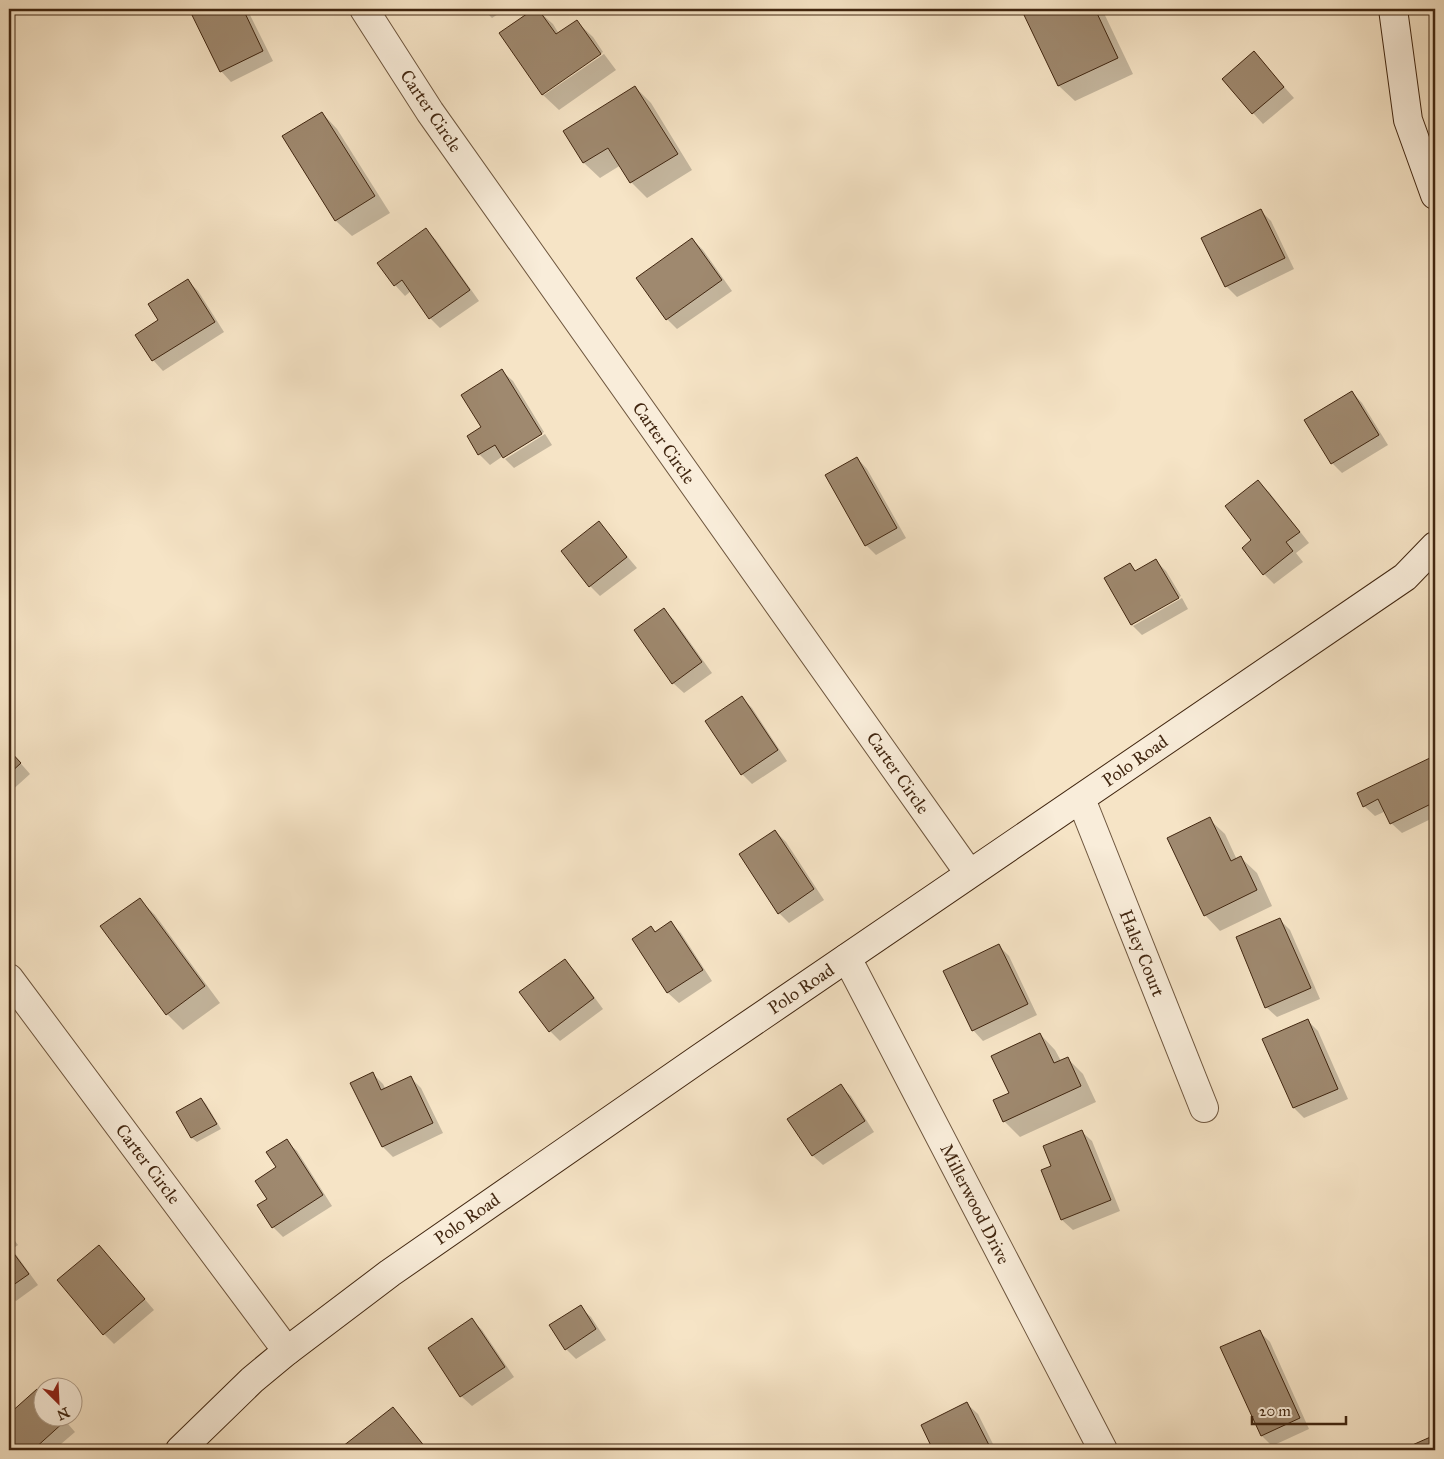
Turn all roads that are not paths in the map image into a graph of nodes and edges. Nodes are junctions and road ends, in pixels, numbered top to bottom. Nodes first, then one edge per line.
1 (364, 9) edge
2 (1393, 9) edge
3 (1435, 195) edge
4 (1435, 546) edge
5 (1081, 799) junction
6 (969, 873) junction
7 (847, 958) junction
8 (9, 978) edge
9 (1204, 1108) dead end
10 (287, 1350) junction
11 (180, 1450) edge
12 (1103, 1450) edge

1 - 6 street, Carter Circle
2 - 3 street
4 - 5 street, Polo Road
5 - 6 street, Polo Road
5 - 9 street, Haley Court
6 - 7 street, Polo Road
7 - 10 street, Polo Road
7 - 12 street, Millerwood Drive
8 - 10 street, Carter Circle
10 - 11 street, Polo Road

